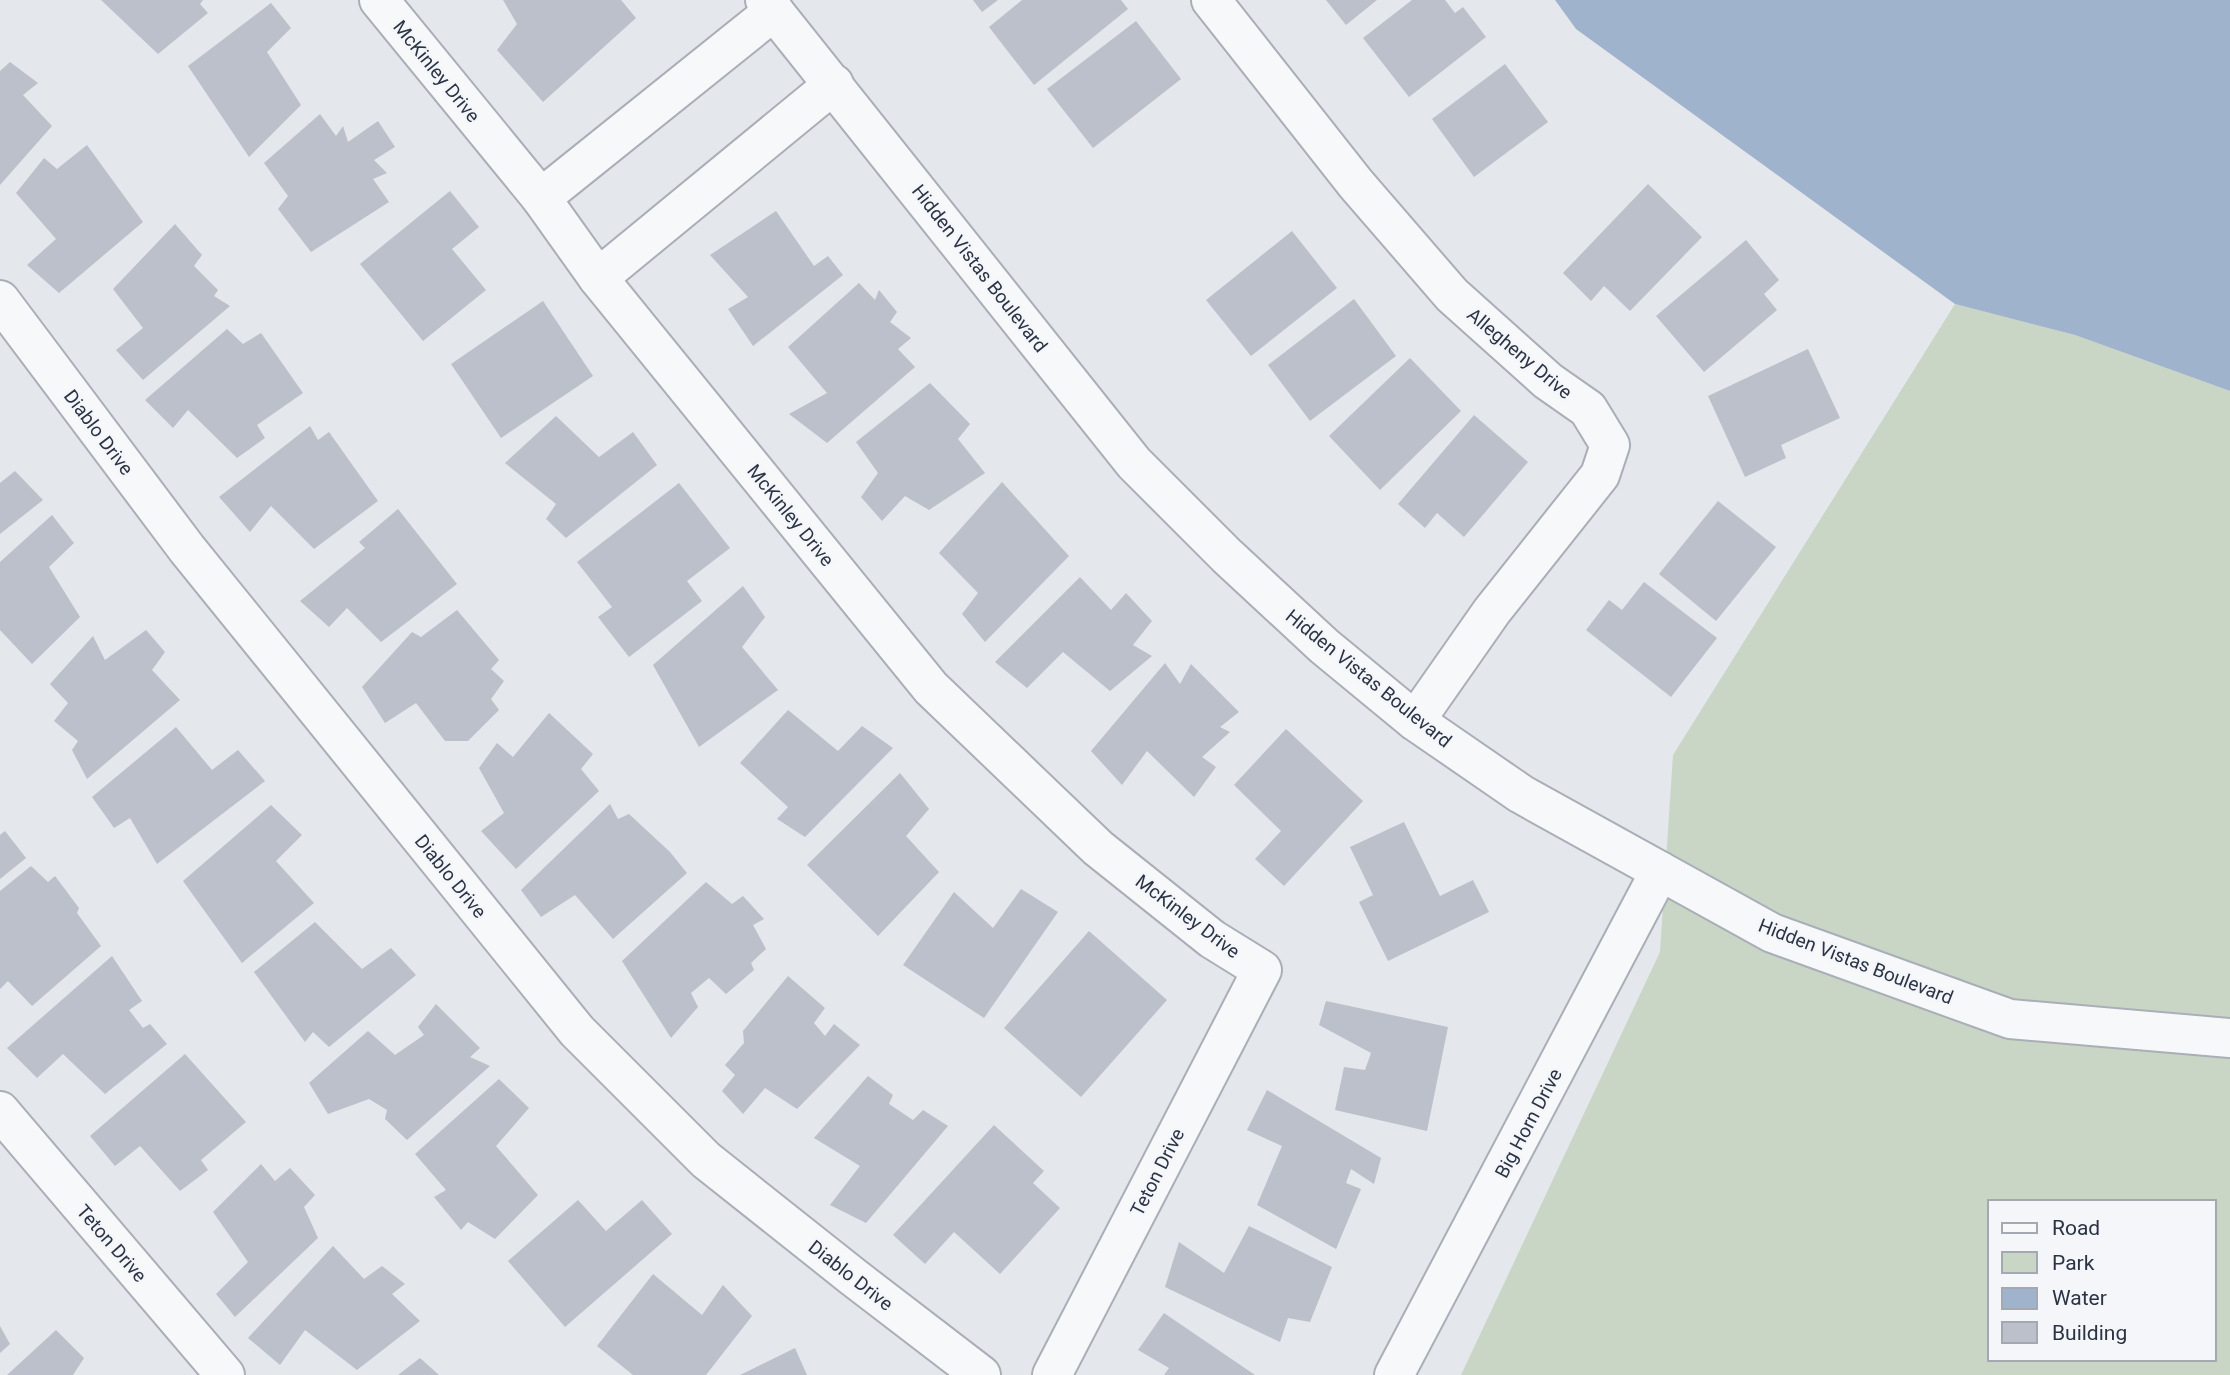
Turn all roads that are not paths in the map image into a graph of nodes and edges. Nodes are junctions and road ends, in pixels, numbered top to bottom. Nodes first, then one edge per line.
1 (379, 0) edge
2 (1211, 0) edge
3 (769, 6) edge
4 (834, 84) junction
5 (541, 198) junction
6 (598, 278) junction
7 (0, 300) edge
8 (1415, 721) junction
9 (1660, 871) junction
10 (1262, 970) joint
11 (2230, 1038) edge
12 (0, 1111) edge
13 (225, 1375) edge
14 (981, 1375) edge
15 (1052, 1375) edge
16 (1394, 1375) edge

1 - 5 street, McKinley Drive
2 - 8 street, Allegheny Drive
3 - 4 street, Hidden Vistas Boulevard
3 - 5 street
4 - 6 street
4 - 8 street, Hidden Vistas Boulevard
5 - 6 street, McKinley Drive
6 - 10 street, McKinley Drive
7 - 14 street, Diablo Drive
8 - 9 street, Hidden Vistas Boulevard
9 - 11 street, Hidden Vistas Boulevard
9 - 16 street, Big Horn Drive
10 - 15 street, Teton Drive
12 - 13 street, Teton Drive

